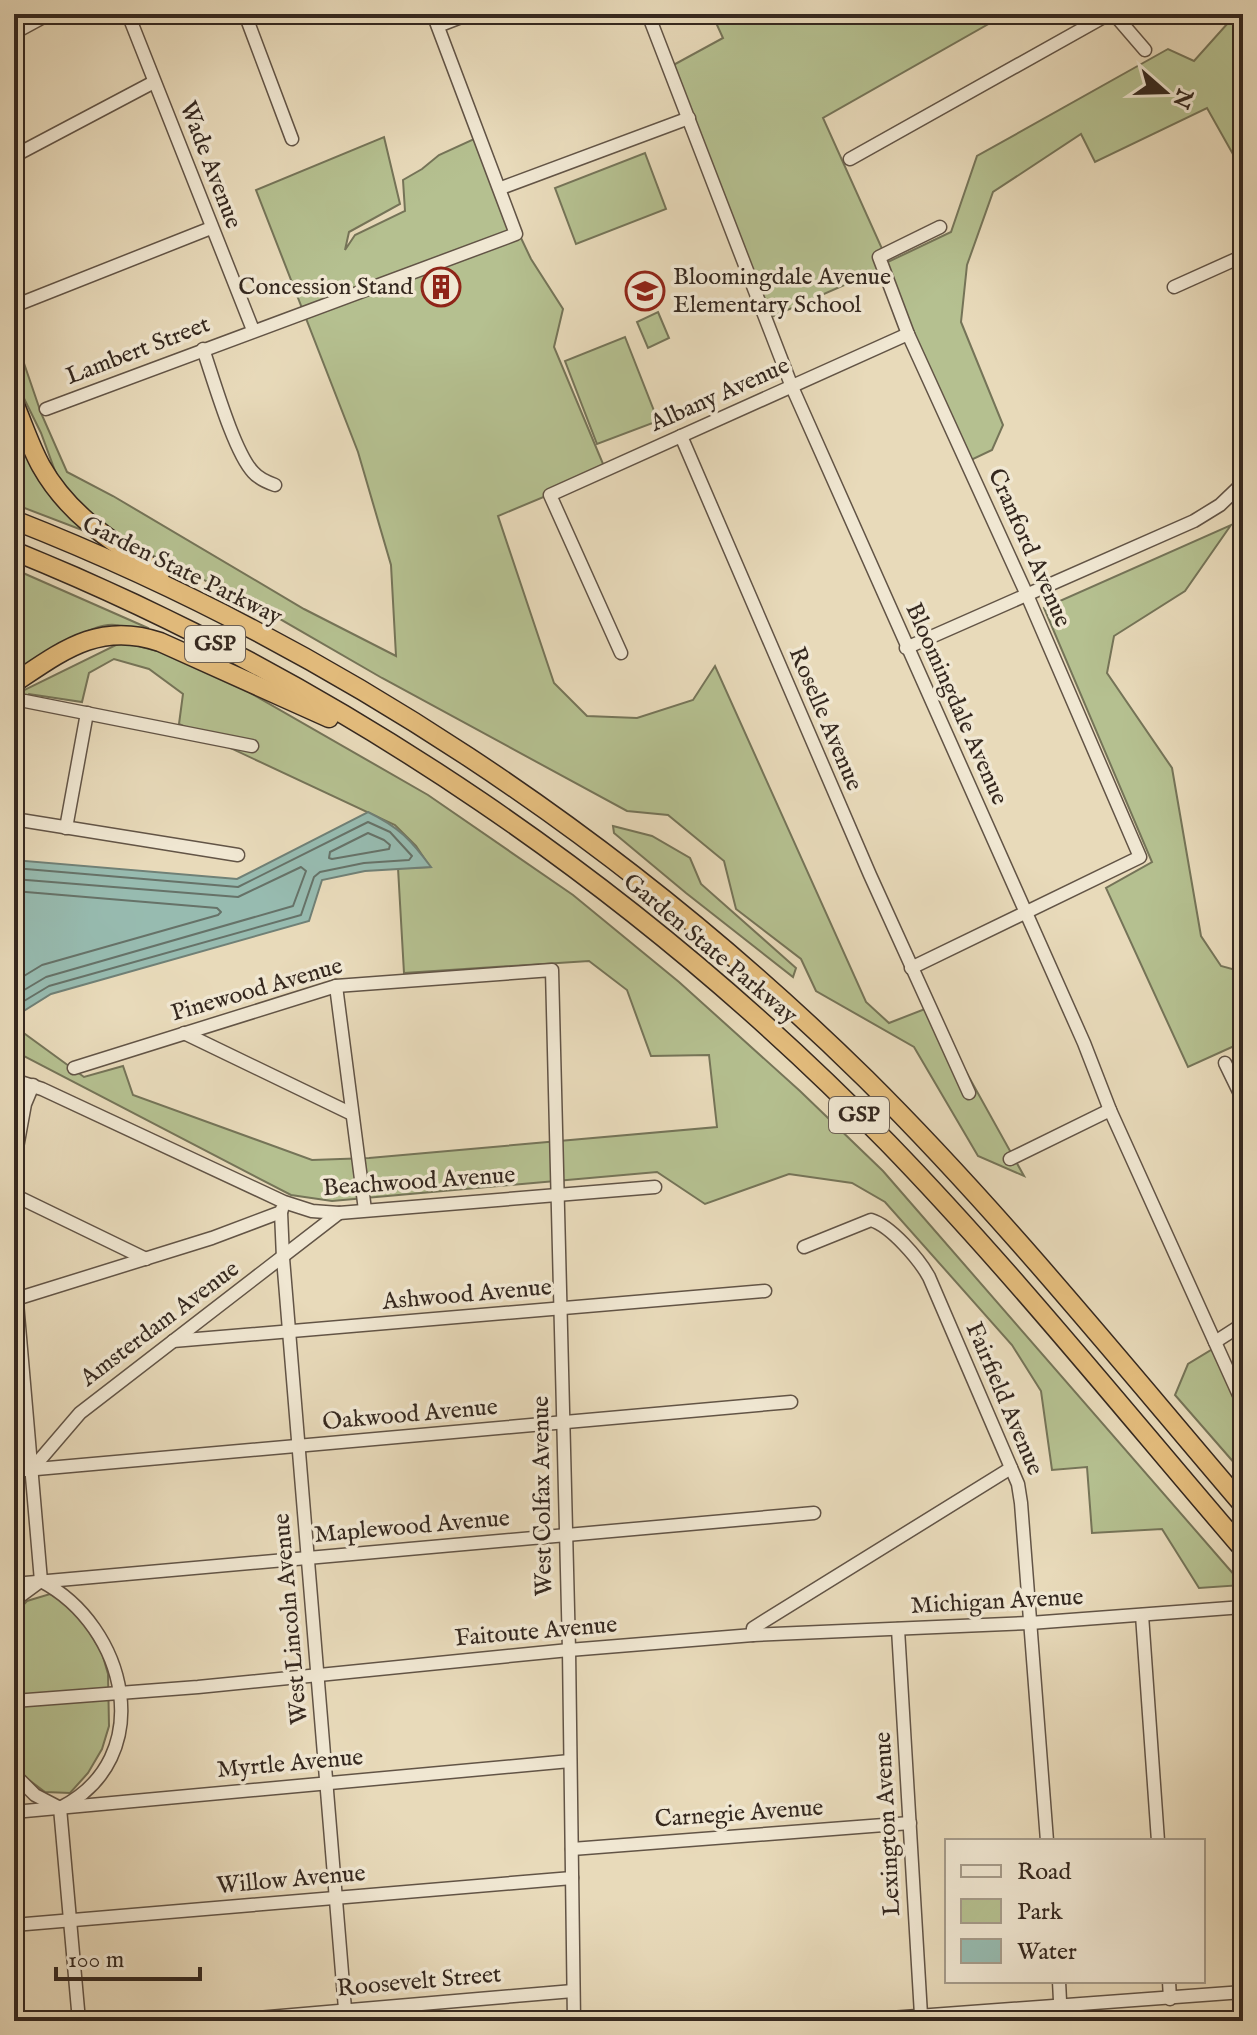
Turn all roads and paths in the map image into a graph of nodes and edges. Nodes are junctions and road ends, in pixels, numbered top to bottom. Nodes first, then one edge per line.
1 (49, 14) edge
2 (128, 14) edge
3 (245, 14) edge
4 (469, 14) edge
5 (648, 14) edge
6 (1111, 14) edge
7 (435, 20) edge
8 (14, 33) edge
9 (1145, 50) dead end
10 (154, 82) junction
11 (689, 118) junction
12 (292, 139) dead end
13 (14, 156) edge
14 (850, 159) dead end
15 (501, 188) junction
16 (940, 227) dead end
17 (211, 228) junction
18 (1243, 256) edge
19 (1174, 287) dead end
20 (14, 306) edge
21 (253, 330) junction
22 (908, 334) junction
23 (203, 349) junction
24 (792, 387) junction
25 (14, 403) edge
26 (46, 409) dead end
27 (681, 436) junction
28 (1243, 483) edge
29 (275, 485) dead end
30 (14, 520) edge
31 (14, 551) edge
32 (1027, 595) junction
33 (240, 623) junction
34 (906, 648) junction
35 (621, 653) dead end
36 (14, 683) edge
37 (25, 701) dead end
38 (87, 713) junction
39 (252, 746) dead end
40 (407, 753) junction
41 (14, 819) edge
42 (66, 828) junction
43 (238, 855) dead end
44 (1025, 913) junction
45 (911, 968) junction
46 (552, 970) joint
47 (336, 986) junction
48 (184, 1033) junction
49 (1225, 1063) dead end
50 (74, 1068) dead end
51 (14, 1080) edge
52 (33, 1085) junction
53 (969, 1093) dead end
54 (1243, 1100) edge
55 (1110, 1110) junction
56 (352, 1114) junction
57 (1010, 1159) dead end
58 (14, 1164) edge
59 (655, 1187) dead end
60 (557, 1194) junction
61 (14, 1195) edge
62 (283, 1207) junction
63 (365, 1210) junction
64 (339, 1213) junction
65 (804, 1247) dead end
66 (283, 1258) junction
67 (146, 1259) junction
68 (14, 1268) edge
69 (765, 1291) dead end
70 (16, 1299) junction
71 (560, 1309) junction
72 (1243, 1324) edge
73 (289, 1333) junction
74 (173, 1341) junction
75 (1215, 1342) junction
76 (18, 1369) edge
77 (791, 1402) dead end
78 (1243, 1404) edge
79 (563, 1423) junction
80 (298, 1446) junction
81 (1011, 1468) junction
82 (32, 1469) junction
83 (14, 1471) edge
84 (1243, 1505) edge
85 (814, 1513) dead end
86 (566, 1536) junction
87 (1243, 1549) edge
88 (308, 1559) junction
89 (41, 1581) junction
90 (14, 1584) edge
91 (14, 1605) edge
92 (1243, 1607) edge
93 (1142, 1615) junction
94 (1030, 1623) junction
95 (898, 1629) junction
96 (753, 1635) junction
97 (569, 1650) junction
98 (317, 1675) junction
99 (120, 1693) junction
100 (14, 1701) edge
101 (570, 1761) junction
102 (14, 1774) edge
103 (326, 1783) junction
104 (60, 1808) junction
105 (14, 1812) edge
106 (910, 1823) junction
107 (1047, 1839) edge
108 (1158, 1839) edge
109 (572, 1849) junction
110 (572, 1878) junction
111 (336, 1898) junction
112 (70, 1921) junction
113 (14, 1925) edge
114 (1059, 1983) edge
115 (1169, 1983) edge
116 (573, 1991) junction
117 (1243, 1992) edge
118 (1170, 1999) junction
119 (1061, 2006) junction
120 (921, 2015) junction
121 (346, 2016) edge
122 (79, 2021) edge
123 (221, 2021) edge
124 (574, 2021) edge
125 (850, 2021) edge
126 (1061, 2021) edge

1 - 8 street
2 - 10 street, Wade Avenue
3 - 12 street
4 - 7 street
5 - 11 street, Bloomingdale Avenue
6 - 9 street
6 - 14 street
7 - 15 street
10 - 13 street
10 - 17 street, Wade Avenue
11 - 15 street
11 - 24 street, Bloomingdale Avenue
15 - 21 street, Lambert Street
16 - 22 street, Cranford Avenue
17 - 20 street
17 - 21 street, Wade Avenue
18 - 19 street
21 - 23 street, Lambert Street
22 - 24 street, Albany Avenue
22 - 32 street, Cranford Avenue
23 - 26 street, Lambert Street
23 - 29 street
24 - 27 street, Albany Avenue
24 - 34 street, Bloomingdale Avenue
25 - 33 highway
27 - 35 street, Albany Avenue
27 - 45 street, Roselle Avenue
28 - 32 street
30 - 33 highway, Garden State Parkway / GSP
31 - 40 highway, Garden State Parkway / GSP
32 - 34 street
32 - 44 street, Cranford Avenue
33 - 84 highway, Garden State Parkway / GSP
34 - 44 street, Bloomingdale Avenue
36 - 40 highway
37 - 38 street
38 - 39 street
38 - 42 street
40 - 87 highway, Garden State Parkway / GSP
41 - 42 street
42 - 43 street
44 - 45 street
44 - 55 street, Bloomingdale Avenue
45 - 53 street, Roselle Avenue
46 - 47 street, Pinewood Avenue
46 - 60 street, West Colfax Avenue
47 - 48 street, Pinewood Avenue
47 - 56 street
48 - 50 street, Pinewood Avenue
48 - 56 street
49 - 54 street
51 - 52 street, Beachwood Avenue
52 - 58 street
52 - 62 street, Beachwood Avenue
55 - 57 street
55 - 75 street, Bloomingdale Avenue
56 - 63 street
59 - 60 street, Beachwood Avenue
60 - 63 street, Beachwood Avenue
60 - 71 street, West Colfax Avenue
61 - 67 street
62 - 64 street, Beachwood Avenue
62 - 66 street, West Lincoln Avenue
62 - 67 street
63 - 64 street, Beachwood Avenue
64 - 66 street, Amsterdam Avenue
65 - 81 street, Fairfield Avenue
66 - 73 street, West Lincoln Avenue
66 - 74 street, Amsterdam Avenue
67 - 70 street
68 - 70 street
69 - 71 street, Ashwood Avenue
70 - 76 street
71 - 73 street, Ashwood Avenue
71 - 79 street, West Colfax Avenue
72 - 75 street
73 - 74 street, Ashwood Avenue
73 - 80 street, West Lincoln Avenue
74 - 82 street, Amsterdam Avenue
75 - 78 street, Bloomingdale Avenue
76 - 82 street
77 - 79 street, Oakwood Avenue
79 - 80 street, Oakwood Avenue
79 - 86 street, West Colfax Avenue
80 - 82 street, Oakwood Avenue
80 - 88 street, West Lincoln Avenue
81 - 94 street, Fairfield Avenue
81 - 96 street
82 - 83 street
82 - 89 street
85 - 86 street, Maplewood Avenue
86 - 88 street, Maplewood Avenue
86 - 97 street, West Colfax Avenue
88 - 89 street, Maplewood Avenue
88 - 98 street, West Lincoln Avenue
89 - 90 street, Maplewood Avenue
89 - 91 street
89 - 99 street
92 - 93 street, Michigan Avenue
93 - 94 street, Michigan Avenue
93 - 108 street
94 - 95 street, Michigan Avenue
94 - 107 street, Fairfield Avenue
95 - 96 street, Michigan Avenue
95 - 106 street, Lexington Avenue
96 - 97 street, Faitoute Avenue
97 - 98 street, Faitoute Avenue
97 - 101 street, West Colfax Avenue
98 - 99 street, Faitoute Avenue
98 - 103 street, West Lincoln Avenue
99 - 100 street, Faitoute Avenue
99 - 104 street
101 - 103 street, Myrtle Avenue
101 - 109 street, West Colfax Avenue
102 - 104 street
103 - 104 street, Myrtle Avenue
103 - 111 street, West Lincoln Avenue
104 - 105 street, Myrtle Avenue
104 - 112 street
106 - 109 street, Carnegie Avenue
106 - 120 street, Lexington Avenue
109 - 110 street, West Colfax Avenue
110 - 111 street, Willow Avenue
110 - 116 street, West Colfax Avenue
111 - 112 street, Willow Avenue
111 - 121 street, West Lincoln Avenue
112 - 113 street, Willow Avenue
112 - 122 street
114 - 119 street
115 - 118 street
116 - 121 street, Roosevelt Street
116 - 124 street, West Colfax Avenue
117 - 118 street
118 - 119 street
119 - 120 street
119 - 126 street
120 - 125 street
121 - 123 street, Roosevelt Street

